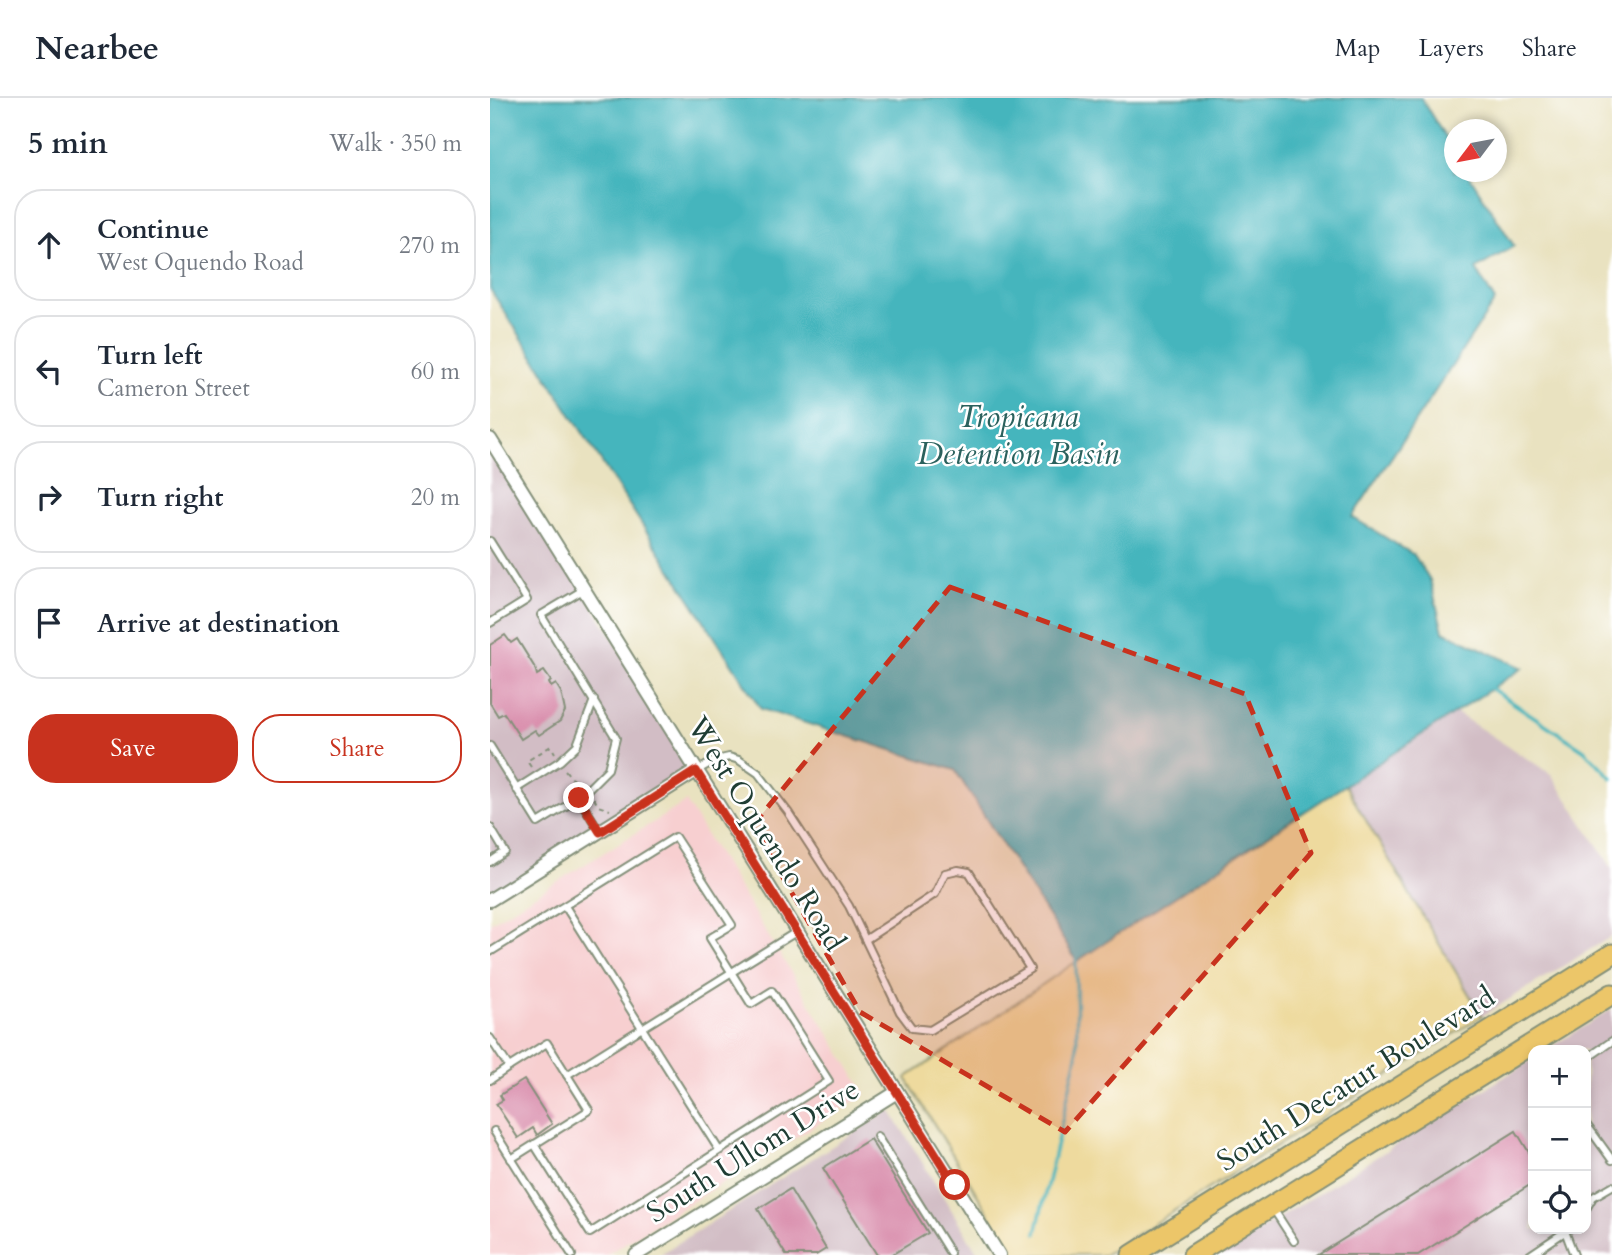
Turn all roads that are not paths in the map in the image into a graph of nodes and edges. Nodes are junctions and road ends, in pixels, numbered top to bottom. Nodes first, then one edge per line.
1 (490, 439) edge
2 (490, 541) edge
3 (583, 590) junction
4 (490, 623) edge
5 (594, 700) junction
6 (490, 746) edge
7 (696, 771) junction
8 (516, 789) junction
9 (579, 798) junction
10 (490, 827) edge
11 (600, 832) junction
12 (490, 862) edge
13 (490, 901) edge
14 (565, 906) junction
15 (796, 932) junction
16 (865, 940) junction
17 (490, 952) edge
18 (1612, 954) edge
19 (731, 972) junction
20 (1612, 993) edge
21 (642, 1028) junction
22 (490, 1038) edge
23 (1612, 1041) edge
24 (1541, 1045) edge
25 (1528, 1053) edge
26 (1591, 1056) edge
27 (509, 1067) junction
28 (567, 1075) junction
29 (490, 1080) edge
30 (897, 1092) junction
31 (1591, 1130) edge
32 (494, 1131) dead end
33 (877, 1136) dead end
34 (534, 1144) junction
35 (719, 1150) junction
36 (511, 1158) junction
37 (1612, 1160) edge
38 (1612, 1185) edge
39 (1591, 1201) edge
40 (1271, 1206) junction
41 (1561, 1234) edge
42 (1568, 1234) edge
43 (1294, 1241) dead end
44 (950, 1253) dead end
45 (572, 1255) edge
46 (636, 1255) edge
47 (999, 1255) edge
48 (1132, 1255) edge
49 (1193, 1255) edge
50 (1530, 1255) edge
51 (1574, 1255) edge

1 - 3 street, West Oquendo Road
2 - 4 lane
3 - 5 lane
3 - 7 street, West Oquendo Road
5 - 8 lane
5 - 9 lane
6 - 8 lane
7 - 11 street
7 - 15 street, West Oquendo Road
7 - 16 lane
8 - 9 lane
9 - 11 lane
10 - 12 lane
11 - 13 street
14 - 17 lane
14 - 19 lane
14 - 21 lane
15 - 19 lane
15 - 30 street, West Oquendo Road
16 - 16 lane
18 - 48 main road, South Decatur Boulevard
19 - 21 lane
19 - 35 lane
20 - 24 main road, South Decatur Boulevard
21 - 28 lane
21 - 35 lane
22 - 27 lane
23 - 26 lane
25 - 40 main road, South Decatur Boulevard
27 - 28 lane
27 - 29 lane
28 - 34 lane
30 - 46 street, South Ullom Drive
30 - 47 street, West Oquendo Road
31 - 37 lane
32 - 36 lane
33 - 44 lane
34 - 35 lane
34 - 36 lane
36 - 45 lane
38 - 39 lane
40 - 43 lane
40 - 49 main road, South Decatur Boulevard
41 - 50 lane
42 - 51 lane

